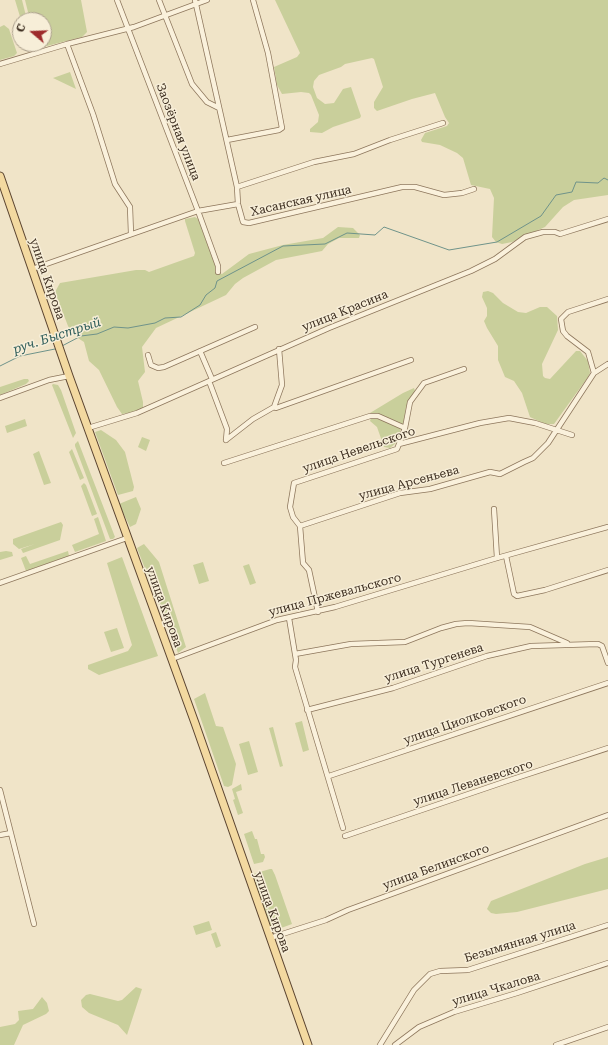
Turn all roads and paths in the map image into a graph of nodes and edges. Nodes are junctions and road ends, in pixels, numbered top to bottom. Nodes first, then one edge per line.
1 (117, 0) edge
2 (159, 0) edge
3 (207, 0) edge
4 (253, 0) edge
5 (196, 2) edge
6 (166, 16) junction
7 (128, 28) junction
8 (67, 44) junction
9 (0, 64) edge
10 (219, 108) junction
11 (443, 123) dead end
12 (227, 140) junction
13 (0, 176) edge
14 (237, 187) junction
15 (474, 189) dead end
16 (238, 204) junction
17 (198, 211) junction
18 (608, 219) edge
19 (131, 234) junction
20 (32, 269) junction
21 (218, 272) dead end
22 (608, 299) edge
23 (255, 327) dead end
24 (279, 349) junction
25 (200, 351) junction
26 (148, 355) dead end
27 (411, 360) dead end
28 (608, 364) edge
29 (464, 369) dead end
30 (594, 373) junction
31 (69, 376) junction
32 (210, 380) junction
33 (0, 398) edge
34 (274, 407) junction
35 (88, 428) junction
36 (405, 428) junction
37 (557, 430) junction
38 (572, 435) dead end
39 (399, 444) junction
40 (224, 462) dead end
41 (494, 509) dead end
42 (300, 526) junction
43 (608, 527) edge
44 (127, 538) junction
45 (506, 556) junction
46 (497, 558) junction
47 (608, 570) edge
48 (0, 583) edge
49 (318, 612) junction
50 (289, 618) junction
51 (568, 644) junction
52 (295, 654) junction
53 (172, 659) junction
54 (608, 663) edge
55 (608, 683) edge
56 (307, 710) junction
57 (608, 748) edge
58 (329, 776) junction
59 (0, 790) edge
60 (608, 814) edge
61 (343, 828) dead end
62 (11, 833) junction
63 (0, 835) edge
64 (345, 836) dead end
65 (34, 924) dead end
66 (608, 925) edge
67 (270, 938) junction
68 (608, 962) edge
69 (608, 1027) edge
70 (308, 1045) edge
71 (380, 1045) edge
72 (395, 1045) edge
73 (556, 1045) edge

1 - 7 street, Заозёрная улица
2 - 6 street
3 - 5 street
4 - 12 street
5 - 6 street
5 - 10 street
6 - 7 street
6 - 10 street
7 - 8 street
7 - 17 street, Заозёрная улица
8 - 9 street
8 - 19 street
10 - 12 street
11 - 14 street
12 - 14 street
13 - 20 main road, улица Кирова
14 - 16 street
15 - 16 street, Хасанская улица
16 - 17 street, Хасанская улица
17 - 19 street, Хасанская улица
17 - 21 street, Заозёрная улица
18 - 24 street, улица Красина
19 - 20 street, Хасанская улица
20 - 31 main road, улица Кирова
22 - 30 street
23 - 25 street
24 - 32 street, улица Красина
24 - 34 street
25 - 26 street
25 - 32 street
27 - 34 street
28 - 30 street
29 - 36 street
30 - 37 street
31 - 33 street
31 - 35 main road, улица Кирова
32 - 34 street
32 - 35 street, улица Красина
35 - 44 main road, улица Кирова
36 - 39 street
36 - 40 street
37 - 38 street
37 - 39 street, улица Невельского
37 - 42 street, улица Арсеньева
39 - 42 street, улица Невельского
41 - 46 street
42 - 49 street
43 - 45 street, улица Пржевальского
44 - 48 street
44 - 53 main road, улица Кирова
45 - 46 street, улица Пржевальского
45 - 47 street
46 - 49 street, улица Пржевальского
49 - 50 street, улица Пржевальского
50 - 52 street
50 - 53 street, улица Пржевальского
51 - 52 street
51 - 54 street, улица Тургенева
51 - 56 street, улица Тургенева
52 - 56 street
53 - 67 main road, улица Кирова
55 - 58 street, улица Циолковского
56 - 58 street
57 - 64 street, улица Леваневского
58 - 61 street
59 - 62 street
60 - 67 street, улица Белинского
62 - 63 street
62 - 65 street
66 - 71 street, Безымянная улица
67 - 70 main road, улица Кирова
68 - 72 street, улица Чкалова
69 - 73 street

